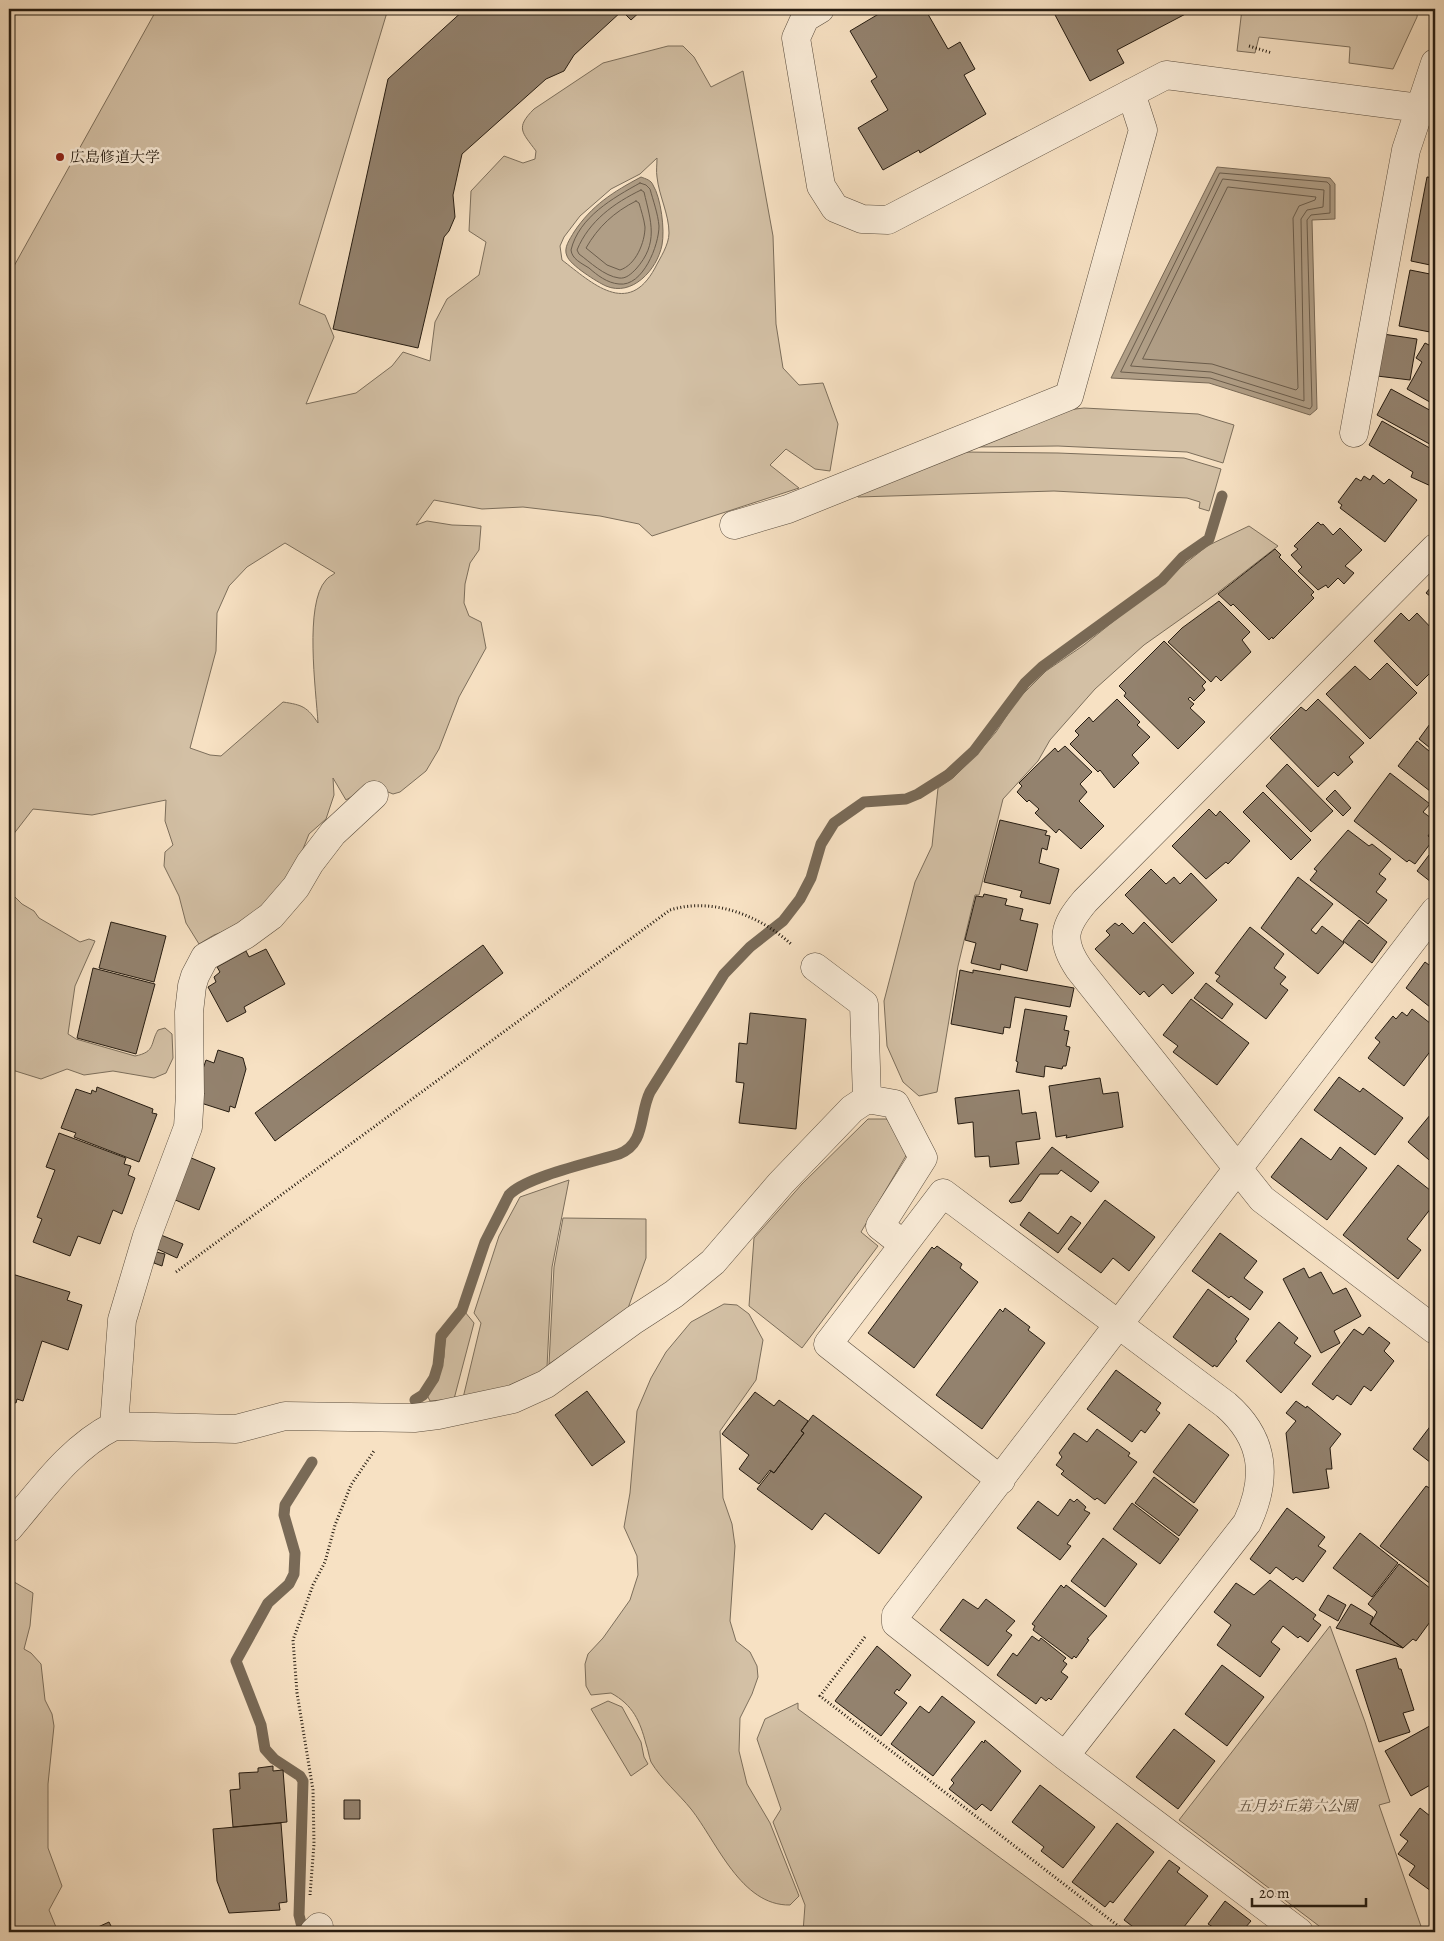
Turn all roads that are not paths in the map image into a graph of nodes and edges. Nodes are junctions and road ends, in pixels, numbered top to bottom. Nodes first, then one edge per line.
1 (820, 9) edge
2 (1435, 63) edge
3 (1131, 93) junction
4 (1427, 109) edge
5 (1354, 433) dead end
6 (734, 526) dead end
7 (1435, 548) edge
8 (374, 795) dead end
9 (1435, 911) edge
10 (815, 967) dead end
11 (867, 1099) junction
12 (1237, 1171) junction
13 (903, 1244) junction
14 (1431, 1318) edge
15 (1120, 1324) junction
16 (114, 1426) junction
17 (1001, 1480) junction
18 (9, 1528) edge
19 (1065, 1756) junction
20 (1299, 1932) edge

1 - 3 street
2 - 4 street
3 - 4 street
3 - 6 street
4 - 5 street
7 - 12 street
8 - 16 street
9 - 12 street
10 - 11 street
11 - 13 street
11 - 16 street
12 - 14 street
12 - 15 street
13 - 15 street
13 - 17 street
15 - 17 street
15 - 19 street
16 - 18 street
17 - 19 street
19 - 20 street

